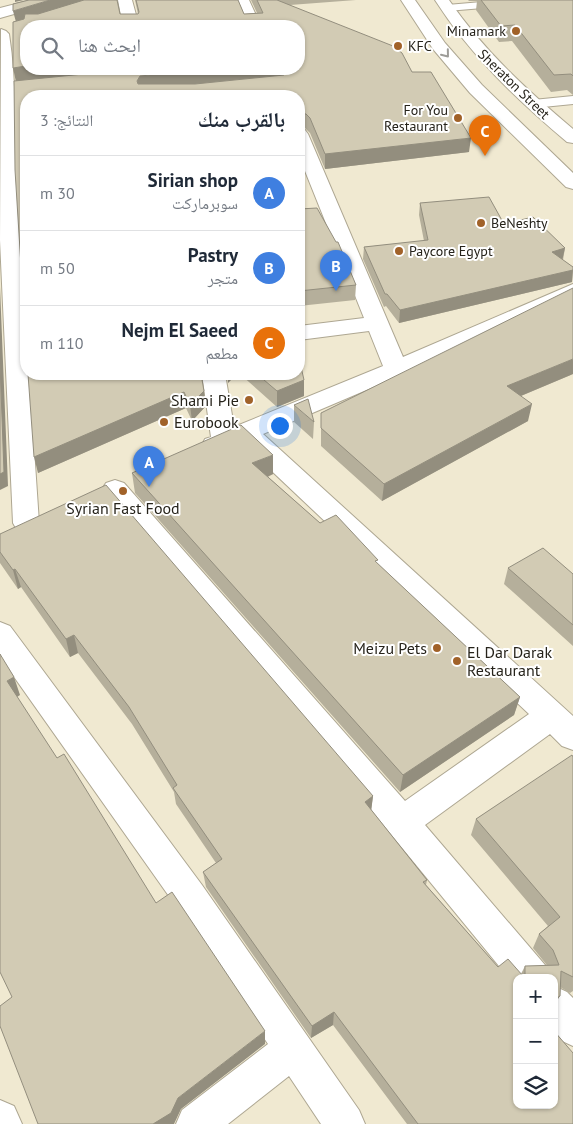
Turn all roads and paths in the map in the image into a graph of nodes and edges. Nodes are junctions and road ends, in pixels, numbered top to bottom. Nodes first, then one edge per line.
1 (48, 0) edge
2 (126, 0) edge
3 (242, 0) edge
4 (408, 0) edge
5 (544, 0) edge
6 (445, 4) edge
7 (131, 20) edge
8 (250, 20) edge
9 (4, 28) edge
10 (573, 100) edge
11 (533, 104) junction
12 (11, 118) edge
13 (573, 138) edge
14 (305, 149) edge
15 (573, 183) edge
16 (4, 186) edge
17 (18, 237) edge
18 (573, 290) edge
19 (20, 301) edge
20 (377, 323) junction
21 (305, 332) edge
22 (20, 337) edge
23 (396, 369) junction
24 (215, 380) edge
25 (9, 381) edge
26 (235, 436) junction
27 (197, 452) edge
28 (115, 488) dead end
29 (26, 524) edge
30 (0, 634) edge
31 (562, 726) edge
32 (402, 822) junction
33 (529, 974) edge
34 (558, 1010) edge
35 (573, 1027) edge
36 (293, 1049) junction
37 (0, 1120) edge
38 (2, 1124) edge
39 (196, 1124) edge
40 (345, 1124) edge

1 - 9 street
2 - 7 street
3 - 8 street
4 -> 15 street, Sheraton Street
5 - 6 lane
6 - 11 street, Sheraton Street
9 - 12 street
10 - 11 lane
11 - 13 street, Sheraton Street
12 - 16 street
14 - 20 street
16 - 17 street
17 - 19 street
18 - 23 street
20 - 21 street
20 - 23 street
22 - 25 street
23 - 26 street
24 - 26 street
25 - 29 street
26 - 27 street
26 - 31 street
28 - 32 street
30 - 36 street
31 - 32 street
32 - 33 street
34 - 35 street
36 - 39 street
36 - 40 street
37 - 38 street

